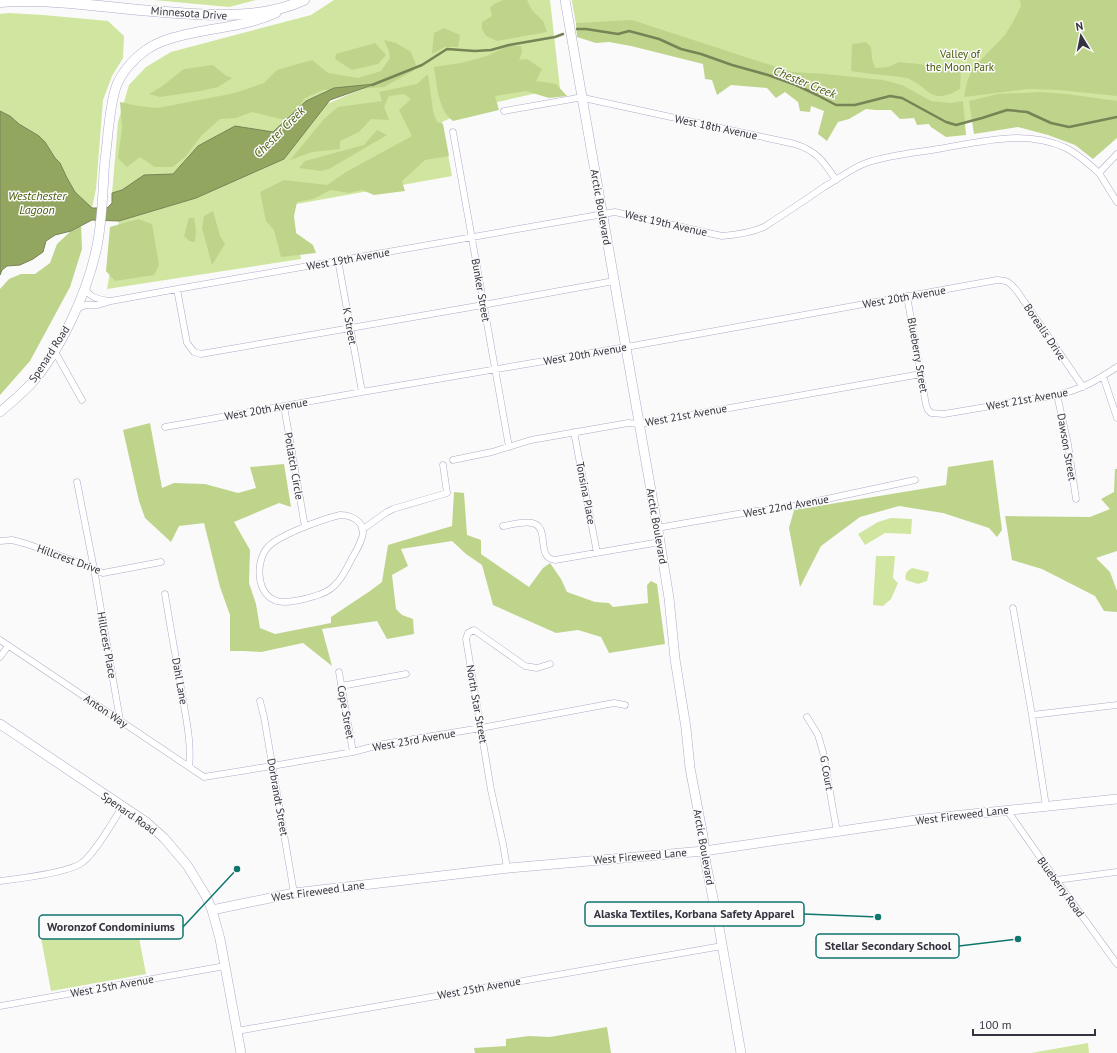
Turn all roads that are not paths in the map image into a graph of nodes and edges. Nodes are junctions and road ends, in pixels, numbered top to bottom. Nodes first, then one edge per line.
1 (565, 0) edge
2 (0, 2) edge
3 (300, 2) edge
4 (582, 98) junction
5 (504, 111) dead end
6 (452, 132) dead end
7 (1117, 154) edge
8 (1099, 173) junction
9 (836, 180) junction
10 (1117, 202) edge
11 (602, 214) junction
12 (471, 238) junction
13 (338, 260) junction
14 (1005, 280) joint
15 (614, 281) junction
16 (85, 287) junction
17 (177, 289) junction
18 (907, 296) junction
19 (110, 301) junction
20 (483, 305) junction
21 (76, 309) junction
22 (350, 327) junction
23 (625, 347) junction
24 (54, 350) junction
25 (1117, 367) edge
26 (495, 369) junction
27 (921, 374) junction
28 (1103, 376) junction
29 (1083, 387) junction
30 (362, 392) junction
31 (1057, 395) junction
32 (82, 400) dead end
33 (284, 406) junction
34 (0, 412) edge
35 (931, 413) joint
36 (1117, 418) edge
37 (639, 424) junction
38 (165, 427) dead end
39 (574, 432) junction
40 (509, 447) junction
41 (453, 460) dead end
42 (443, 465) dead end
43 (915, 480) dead end
44 (77, 482) dead end
45 (1076, 499) dead end
46 (503, 526) dead end
47 (305, 527) junction
48 (657, 528) junction
49 (362, 529) junction
50 (0, 541) edge
51 (660, 542) junction
52 (597, 553) junction
53 (161, 562) dead end
54 (94, 569) junction
55 (165, 594) dead end
56 (1013, 608) dead end
57 (0, 640) edge
58 (8, 646) junction
59 (0, 657) edge
60 (550, 664) dead end
61 (339, 672) dead end
62 (406, 674) dead end
63 (342, 686) junction
64 (260, 700) dead end
65 (625, 705) dead end
66 (1117, 705) edge
67 (1032, 715) junction
68 (807, 717) dead end
69 (120, 720) junction
70 (0, 724) edge
71 (481, 728) junction
72 (353, 752) junction
73 (272, 766) junction
74 (189, 767) junction
75 (204, 777) joint
76 (1117, 799) edge
77 (1046, 806) junction
78 (122, 807) junction
79 (1007, 810) junction
80 (837, 832) junction
81 (704, 851) junction
82 (507, 868) junction
83 (1117, 872) edge
84 (1056, 880) junction
85 (0, 881) edge
86 (294, 893) junction
87 (212, 910) junction
88 (722, 946) junction
89 (1117, 964) edge
90 (224, 966) junction
91 (0, 1006) edge
92 (237, 1031) junction
93 (241, 1053) edge
94 (741, 1053) edge

1 - 4 main road, Arctic Boulevard
2 - 3 main road, Minnesota Drive
3 - 16 main road, Spenard Road
4 - 5 street
4 - 9 street, West 18th Avenue
4 - 11 main road, Arctic Boulevard
6 - 12 street, Bunker Street
7 - 8 street
8 - 9 street, West 19th Avenue
8 - 10 street, West 19th Avenue
9 - 11 street, West 19th Avenue
11 - 12 street, West 19th Avenue
11 - 15 main road, Arctic Boulevard
12 - 13 street, West 19th Avenue
12 - 20 street, Bunker Street
13 - 17 street, West 19th Avenue
13 - 22 street, K Street
14 - 18 street, West 20th Avenue
14 - 29 street, Borealis Drive
15 - 20 street
15 - 23 main road, Arctic Boulevard
16 - 19 street, West 19th Avenue
16 - 21 main road, Spenard Road
17 - 19 street, West 19th Avenue
17 - 22 street
18 - 23 street, West 20th Avenue
18 - 27 street, Blueberry Street
19 - 21 street, West 19th Avenue
20 - 22 street
20 - 26 street, Bunker Street
21 - 24 main road, Spenard Road
22 - 30 street, K Street
23 - 26 street, West 20th Avenue
23 - 37 main road, Arctic Boulevard
24 - 32 street
24 - 34 main road, Spenard Road
25 - 28 street, West 21st Avenue
26 - 30 street, West 20th Avenue
26 - 40 street, Bunker Street
27 - 35 street, Blueberry Street
27 - 37 street, West 21st Avenue
28 - 29 street, West 21st Avenue
28 - 36 street
29 - 31 street, West 21st Avenue
30 - 33 street, West 20th Avenue
31 - 35 street, West 21st Avenue
31 - 45 street, Dawson Street
33 - 38 street, West 20th Avenue
33 - 47 street, Potlatch Circle
37 - 39 street, West 21st Avenue
37 - 48 main road, Arctic Boulevard
39 - 40 street, West 21st Avenue
39 - 52 street, Tonsina Place
40 - 41 street, West 21st Avenue
42 - 49 street
43 - 48 street, West 22nd Avenue
44 - 54 street, Hillcrest Place
46 - 52 street
47 - 49 street
47 - 49 street
48 - 51 main road, Arctic Boulevard
50 - 54 street, Hillcrest Drive
51 - 52 street
51 - 81 main road, Arctic Boulevard
53 - 54 street, Hillcrest Drive
54 - 69 street, Hillcrest Place
55 - 74 street, Dahl Lane
56 - 67 street
57 - 58 street
58 - 59 street
58 - 69 street, Anton Way
60 - 71 street, North Star Street
61 - 63 street, Cope Street
62 - 63 street
63 - 72 street, Cope Street
64 - 73 street, Dorbrandt Street
65 - 71 street, West 23rd Avenue
66 - 67 street
67 - 77 street
68 - 80 street, G Court
69 - 74 street, Anton Way
70 - 78 main road, Spenard Road
71 - 72 street, West 23rd Avenue
71 - 82 street, North Star Street
72 - 73 street, West 23rd Avenue
73 - 75 street, West 23rd Avenue
73 - 86 street, Dorbrandt Street
74 - 75 street, Anton Way
76 - 77 main road, West Fireweed Lane
77 - 79 main road, West Fireweed Lane
78 - 85 street
78 - 87 main road, Spenard Road
79 - 80 main road, West Fireweed Lane
79 - 84 street, Blueberry Road
80 - 81 main road, West Fireweed Lane
81 - 82 main road, West Fireweed Lane
81 - 88 main road, Arctic Boulevard
82 - 86 main road, West Fireweed Lane
83 - 84 street
84 - 89 street, Blueberry Road
86 - 87 main road, West Fireweed Lane
87 - 90 main road, Spenard Road
88 - 92 street, West 25th Avenue
88 - 94 main road, Arctic Boulevard
90 - 91 street, West 25th Avenue
90 - 92 main road, Spenard Road
92 - 93 main road, Spenard Road

